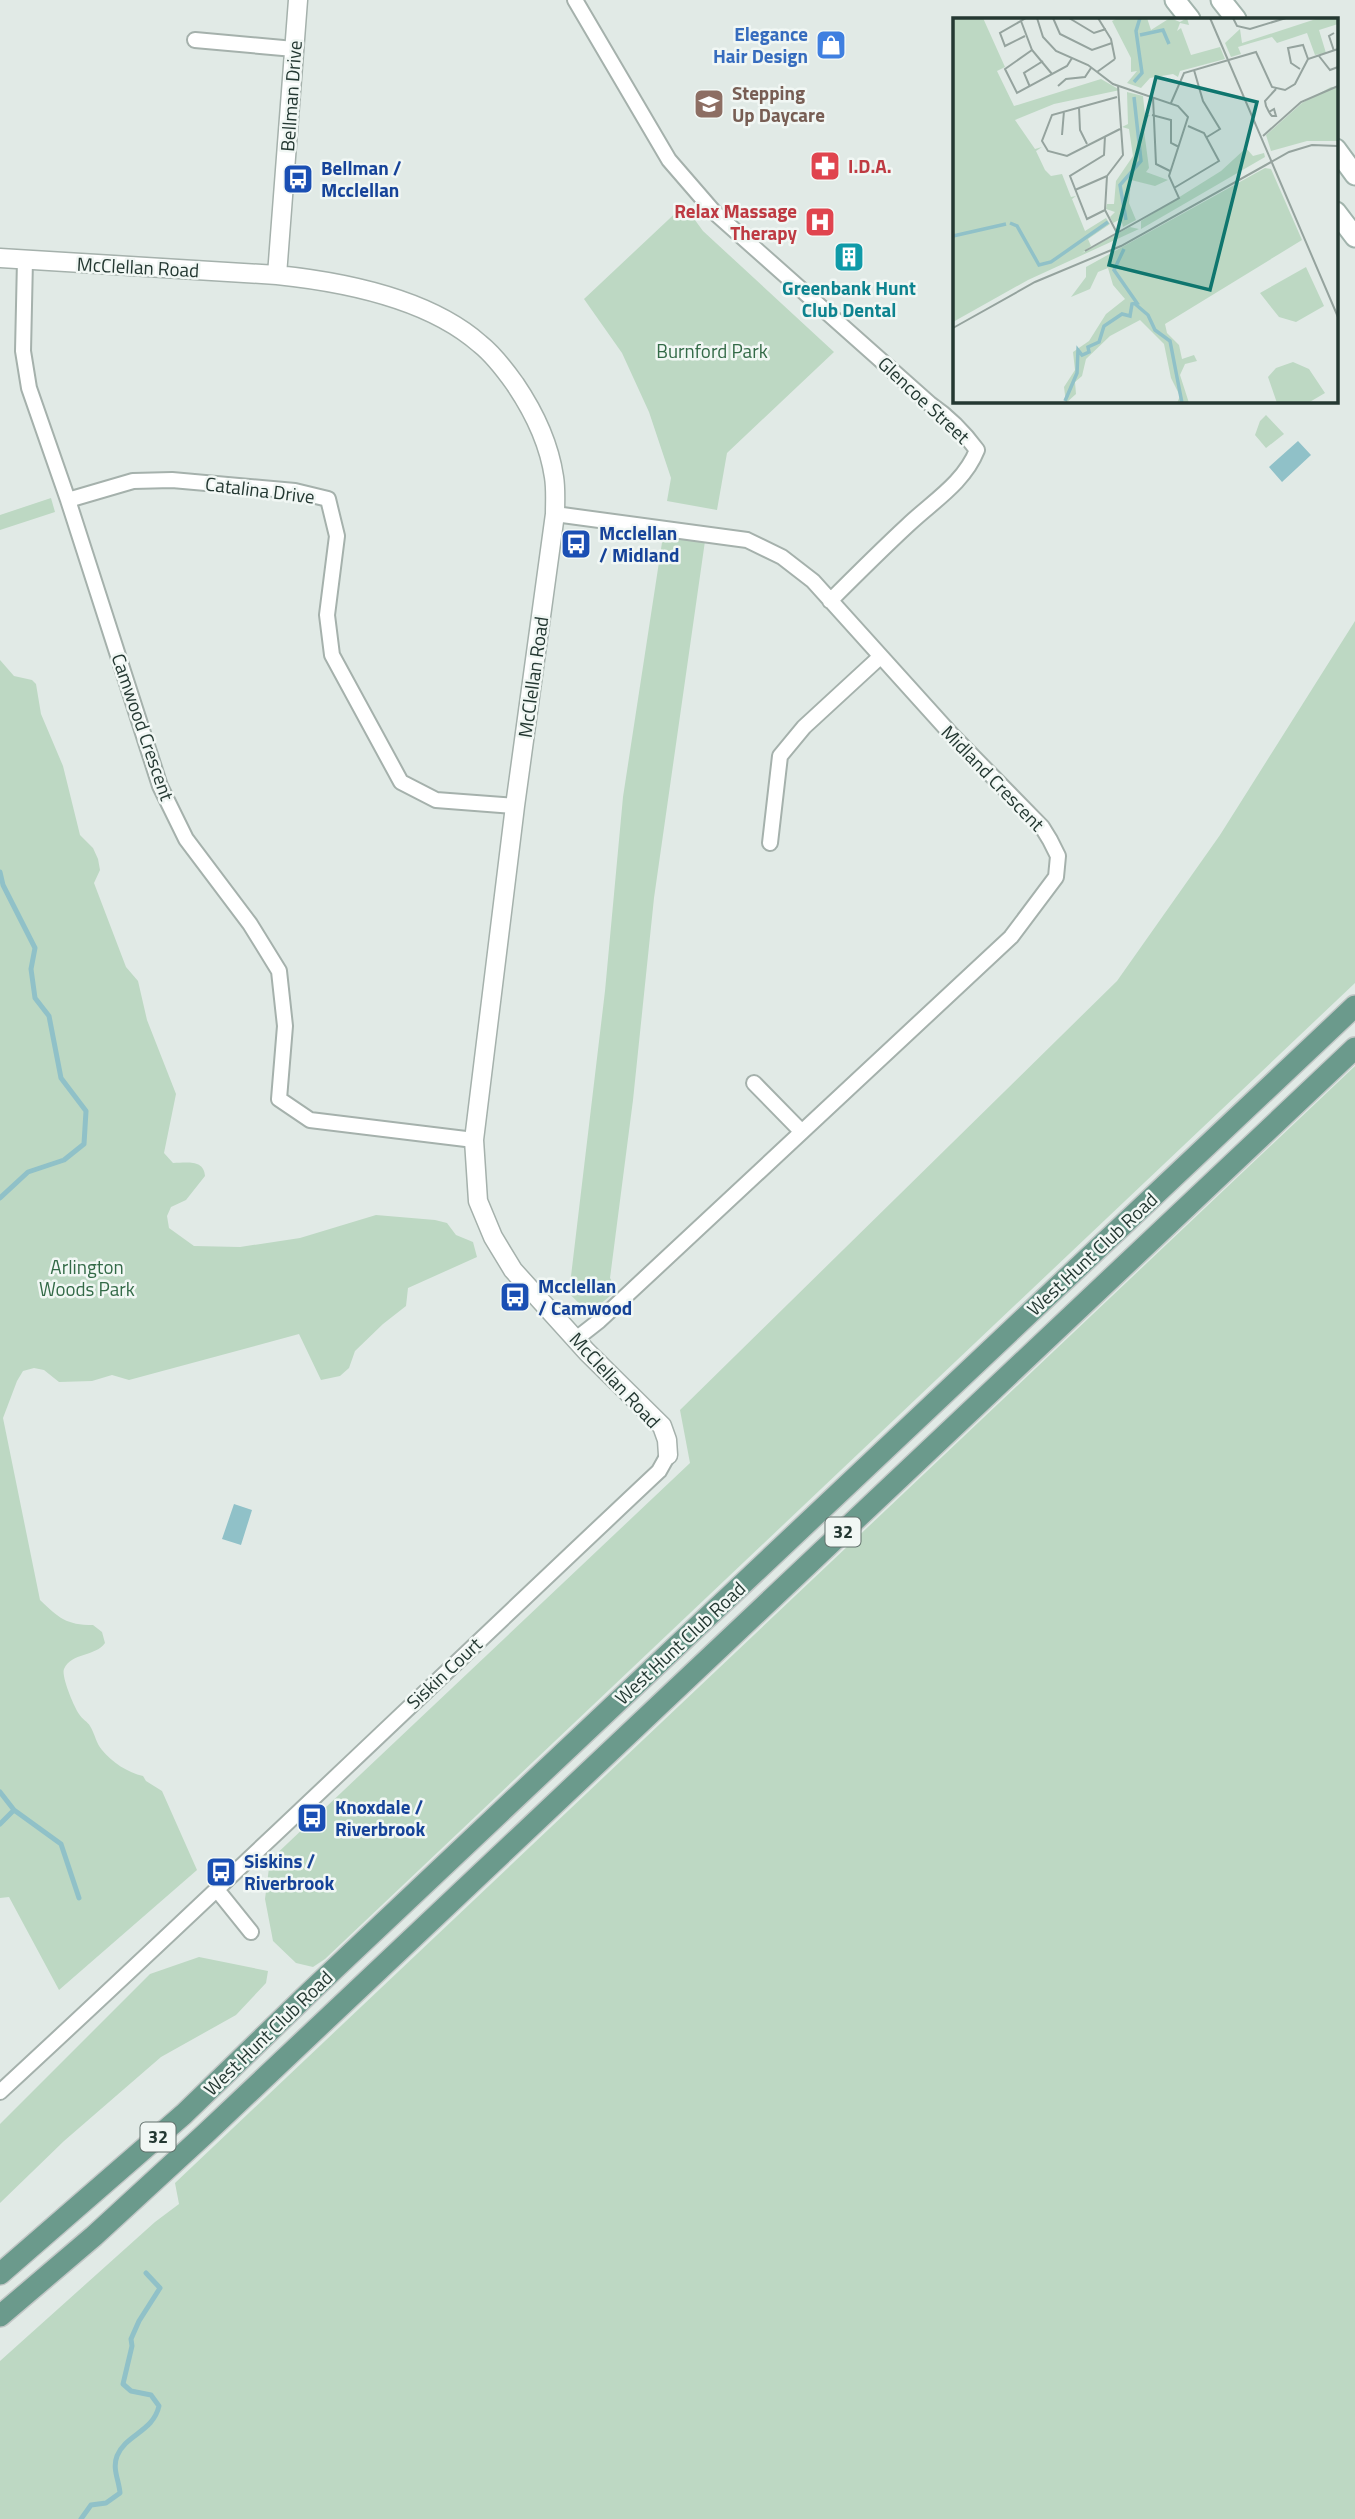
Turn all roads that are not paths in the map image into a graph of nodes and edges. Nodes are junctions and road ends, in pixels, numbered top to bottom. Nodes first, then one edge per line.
1 (298, 0) edge
2 (575, 0) edge
3 (1175, 0) edge
4 (1222, 0) edge
5 (1188, 18) edge
6 (1235, 18) edge
7 (195, 40) dead end
8 (294, 49) junction
9 (1338, 152) edge
10 (1355, 174) edge
11 (1338, 215) edge
12 (1355, 237) edge
13 (0, 258) edge
14 (25, 260) junction
15 (277, 275) junction
16 (68, 500) junction
17 (555, 514) junction
18 (830, 601) junction
19 (880, 657) junction
20 (515, 806) junction
21 (770, 843) dead end
22 (1355, 1006) edge
23 (1355, 1048) edge
24 (754, 1083) dead end
25 (801, 1131) junction
26 (474, 1140) junction
27 (576, 1339) junction
28 (668, 1455) joint
29 (218, 1891) junction
30 (251, 1932) dead end
31 (0, 2092) edge
32 (0, 2274) edge
33 (0, 2316) edge

1 - 8 street, Bellman Drive
2 - 18 street, Glencoe Street
3 - 5 main road
4 - 6 main road
7 - 8 street
8 - 15 street, Bellman Drive
9 - 10 main road
11 - 12 main road
13 - 14 street, McClellan Road
14 - 15 street, McClellan Road
14 - 16 street, Camwood Crescent
15 - 17 street, McClellan Road
16 - 20 street, Catalina Drive
16 - 26 street, Camwood Crescent
17 - 18 street, Midland Crescent
17 - 20 street, McClellan Road
18 - 19 street, Midland Crescent
19 - 21 street
19 - 25 street, Midland Crescent
20 - 26 street, McClellan Road
22 - 32 main road, West Hunt Club Road / 32
23 - 33 main road, West Hunt Club Road / 32
24 - 25 street
25 - 27 street, Midland Crescent
26 - 27 street, McClellan Road
27 - 28 street, McClellan Road
28 - 29 street, Siskin Court
29 - 30 street
29 - 31 street, Siskin Court

